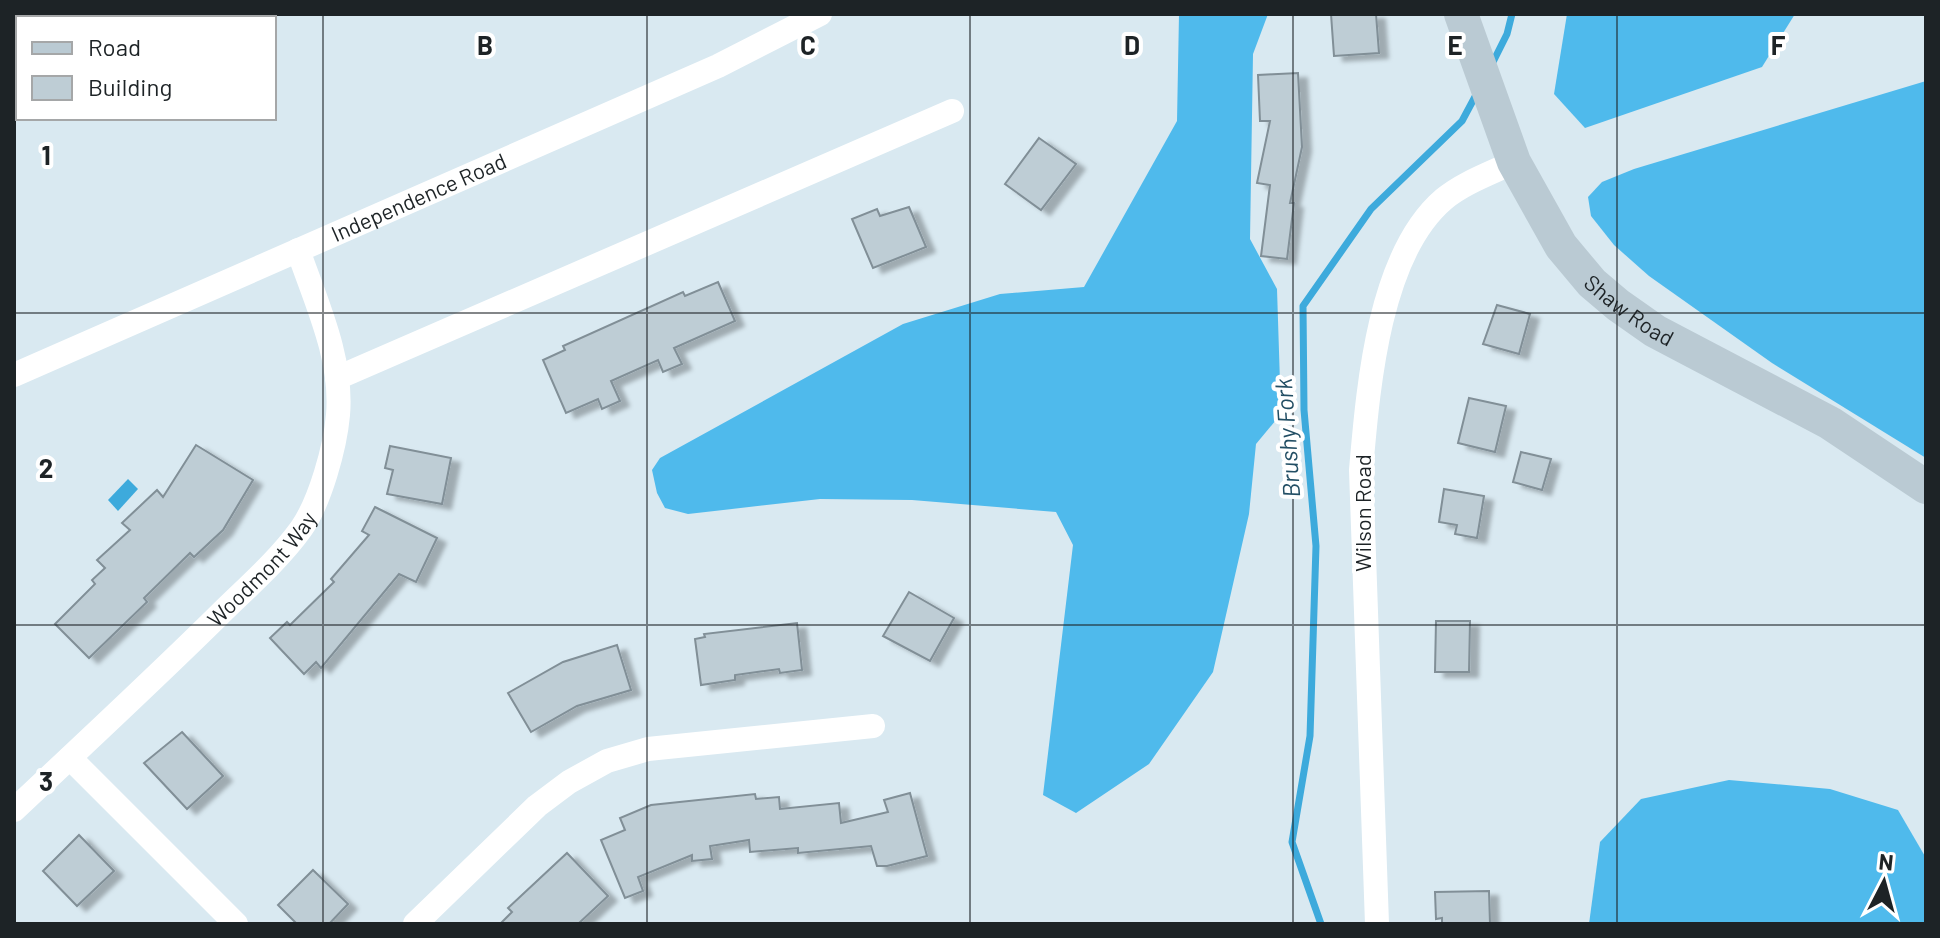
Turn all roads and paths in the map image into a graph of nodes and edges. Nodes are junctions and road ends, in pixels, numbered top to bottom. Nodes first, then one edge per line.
1 (820, 14) edge
2 (1461, 14) edge
3 (952, 111) dead end
4 (1514, 162) junction
5 (298, 250) junction
6 (14, 375) edge
7 (337, 378) junction
8 (1926, 487) edge
9 (873, 726) dead end
10 (70, 758) junction
11 (14, 810) edge
12 (236, 924) edge
13 (415, 924) edge
14 (1377, 924) edge

1 - 5 street, Independence Road
2 - 4 main road, Shaw Road
3 - 7 street
4 - 8 main road, Shaw Road
4 - 14 street, Wilson Road
5 - 6 street, Independence Road
5 - 7 street, Woodmont Way
7 - 10 street, Woodmont Way
9 - 13 street
10 - 11 street, Woodmont Way
10 - 12 street

